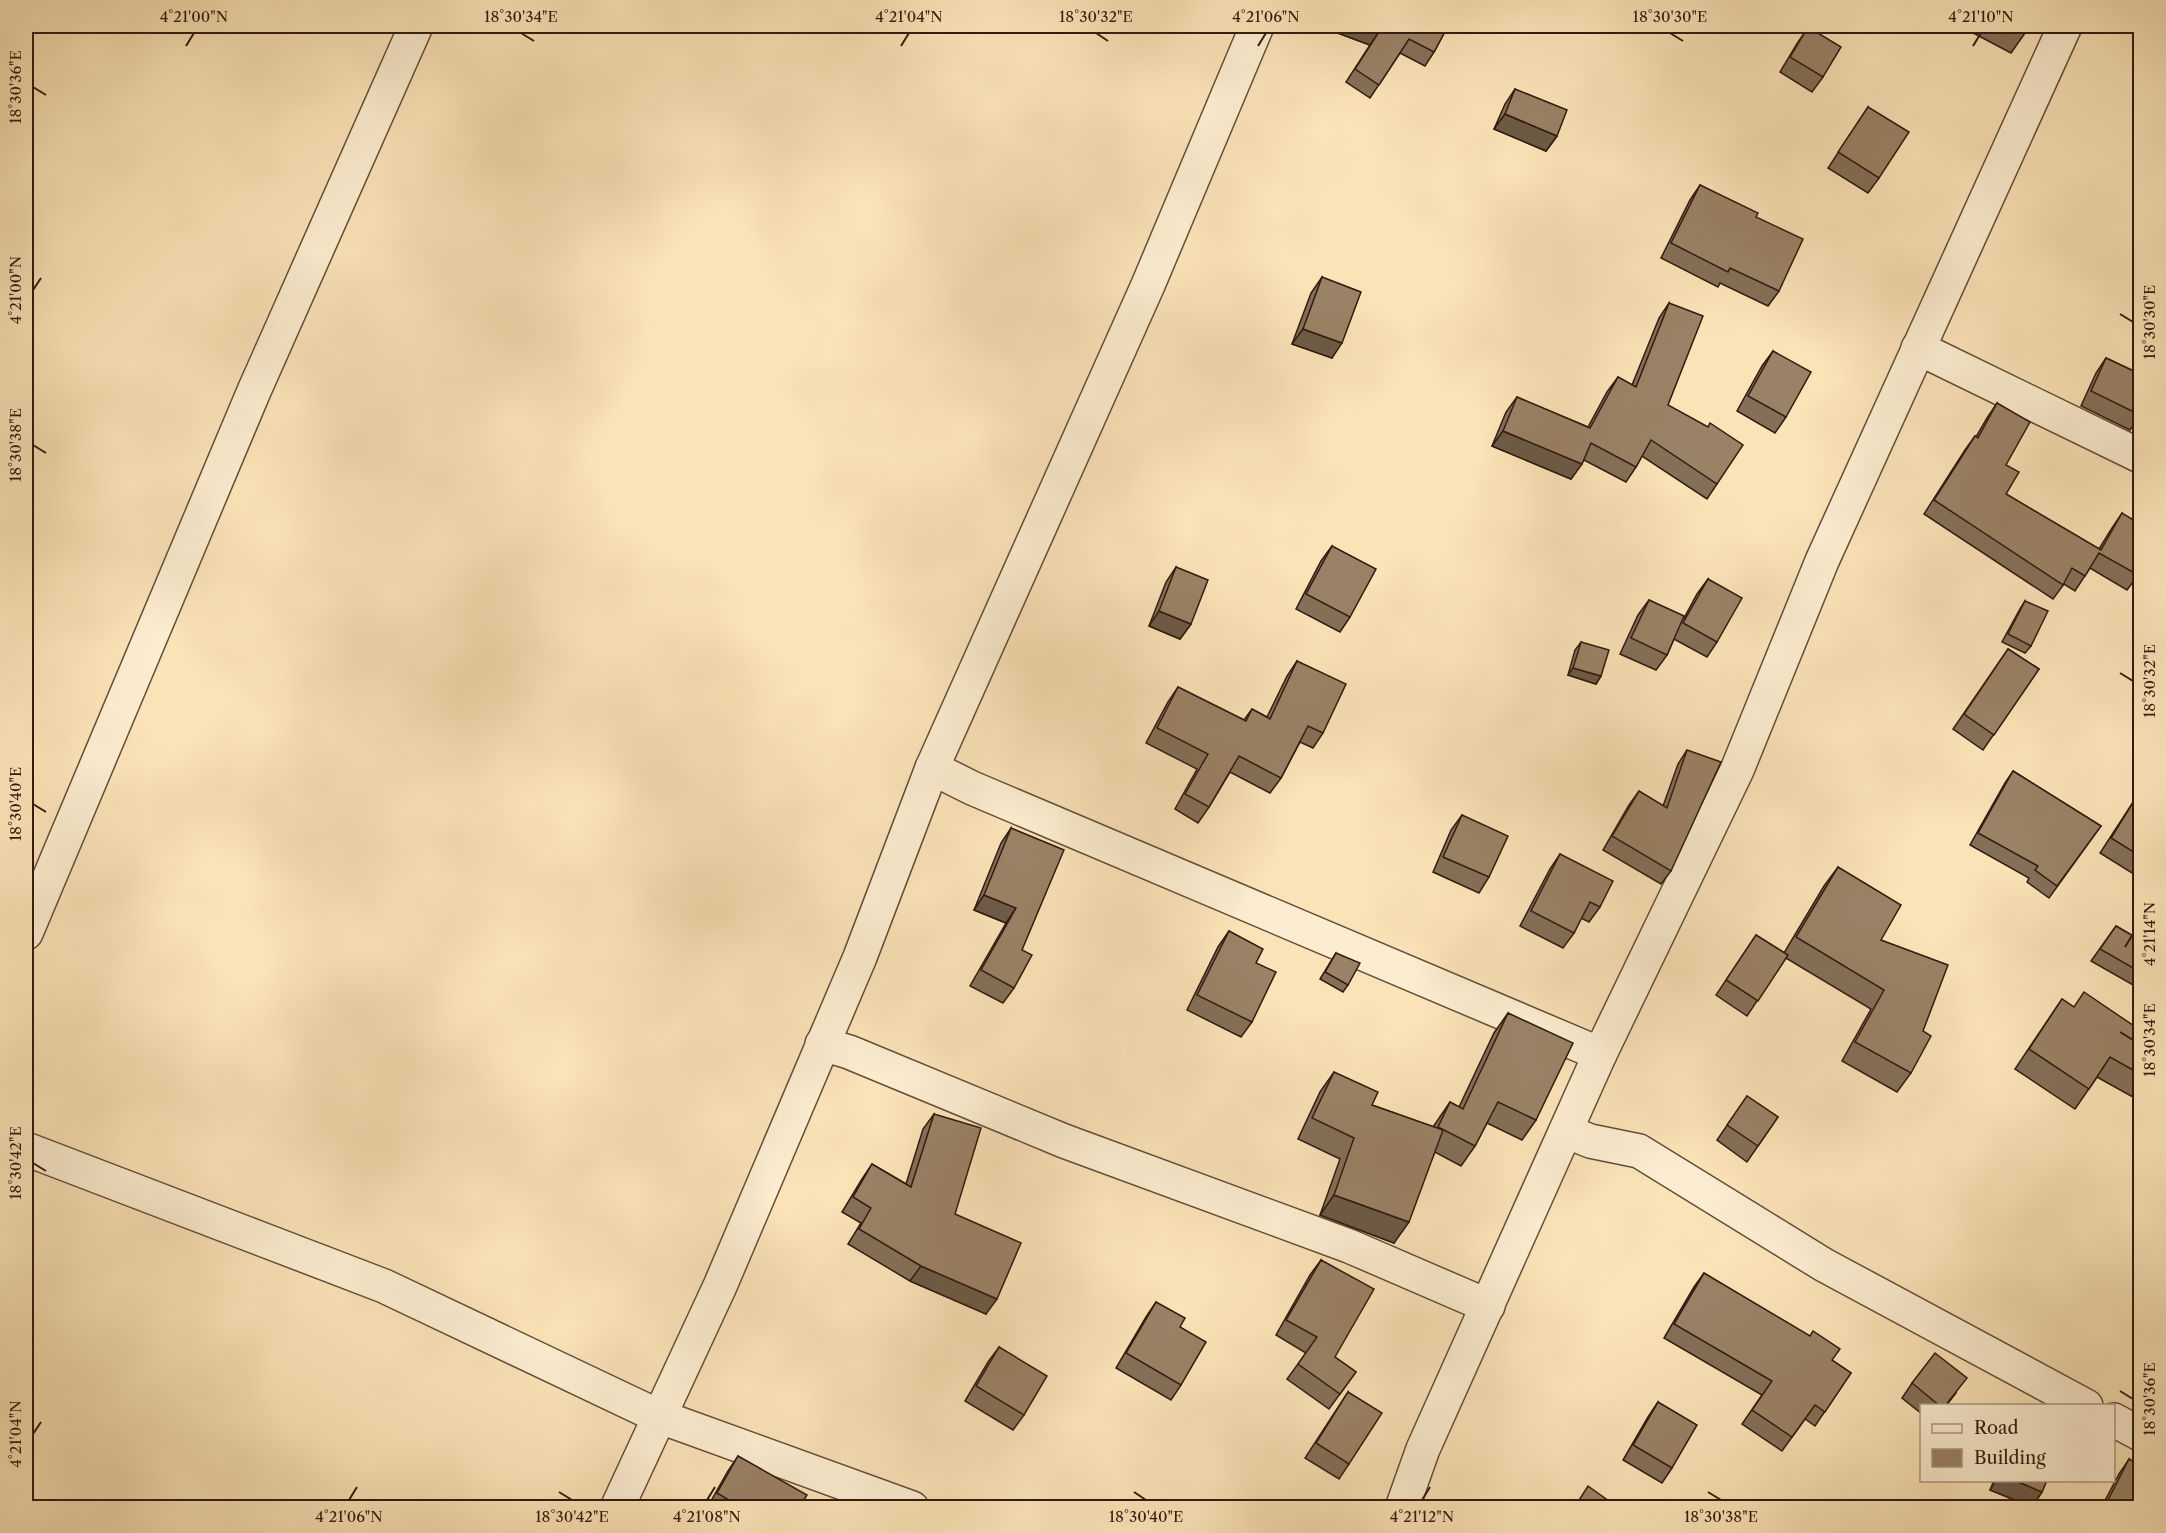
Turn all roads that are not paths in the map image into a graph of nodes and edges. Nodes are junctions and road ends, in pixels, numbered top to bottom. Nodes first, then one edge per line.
1 (416, 26) edge
2 (1257, 26) edge
3 (2065, 26) edge
4 (1918, 348) junction
5 (2140, 456) edge
6 (932, 768) junction
7 (26, 933) edge
8 (822, 1044) junction
9 (1600, 1054) junction
10 (1566, 1131) junction
11 (26, 1149) edge
12 (1488, 1306) junction
13 (2082, 1404) edge
14 (658, 1416) junction
15 (2115, 1421) edge
16 (2140, 1434) edge
17 (617, 1508) edge
18 (912, 1508) edge
19 (1402, 1508) edge

1 - 7 street
2 - 6 street
3 - 4 street
4 - 5 street
4 - 9 street
6 - 8 street
6 - 9 street
8 - 12 street
8 - 14 street
9 - 10 street
10 - 12 street
10 - 13 street
11 - 14 street
12 - 19 street
14 - 17 street
14 - 18 street
15 - 16 street

